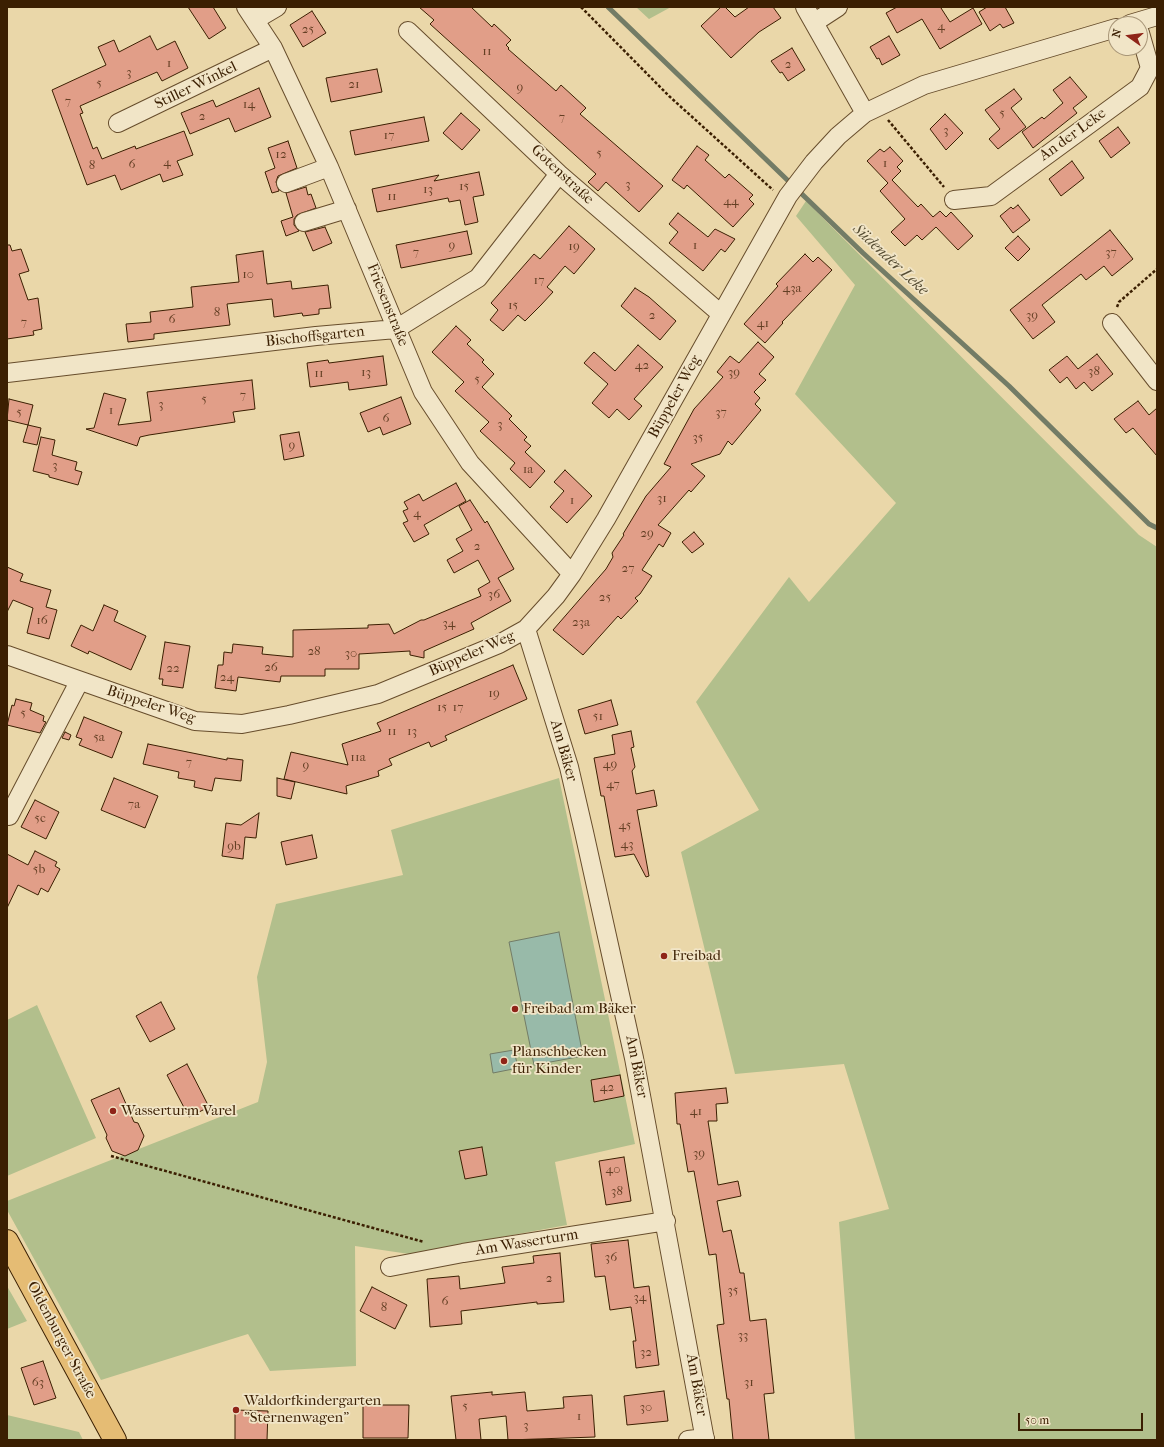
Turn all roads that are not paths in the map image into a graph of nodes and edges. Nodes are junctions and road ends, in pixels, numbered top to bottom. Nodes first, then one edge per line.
1 (277, 7) edge
2 (838, 7) edge
3 (250, 14) edge
4 (810, 14) edge
5 (1108, 30) edge
6 (408, 31) dead end
7 (273, 48) junction
8 (1146, 56) edge
9 (872, 110) junction
10 (118, 123) dead end
11 (330, 167) junction
12 (559, 174) junction
13 (286, 183) dead end
14 (954, 200) road end
15 (347, 209) junction
16 (304, 222) dead end
17 (721, 314) junction
18 (1112, 323) road end
19 (396, 329) junction
20 (7, 373) edge
21 (1157, 381) edge
22 (572, 574) junction
23 (526, 629) junction
24 (7, 655) edge
25 (79, 682) junction
26 (9, 816) dead end
27 (666, 1221) junction
28 (7, 1241) edge
29 (390, 1268) dead end
30 (705, 1439) edge
31 (115, 1440) edge
32 (688, 1440) edge

1 - 3 street
2 - 4 street
3 - 7 street, Friesenstraße
4 - 9 street
5 - 9 street, Büppeler Weg
6 - 12 street, Gotenstraße
7 - 10 street, Stiller Winkel
7 - 11 street, Friesenstraße
8 - 14 street, An der Leke
9 - 17 street, Büppeler Weg
11 - 13 street
11 - 15 street, Friesenstraße
12 - 17 street, Gotenstraße
12 - 19 street, Bischoffsgarten
15 - 16 street
15 - 19 street, Friesenstraße
17 - 22 street, Büppeler Weg
18 - 21 street
19 - 20 street, Bischoffsgarten
19 - 22 street, Friesenstraße
22 - 23 street, Büppeler Weg
23 - 25 street, Büppeler Weg
23 - 27 street, Am Bäker
24 - 25 street, Büppeler Weg
25 - 26 street
27 - 29 street, Am Wasserturm
27 - 30 street, Am Bäker
28 - 31 main road, Oldenburger Straße
30 - 32 street

